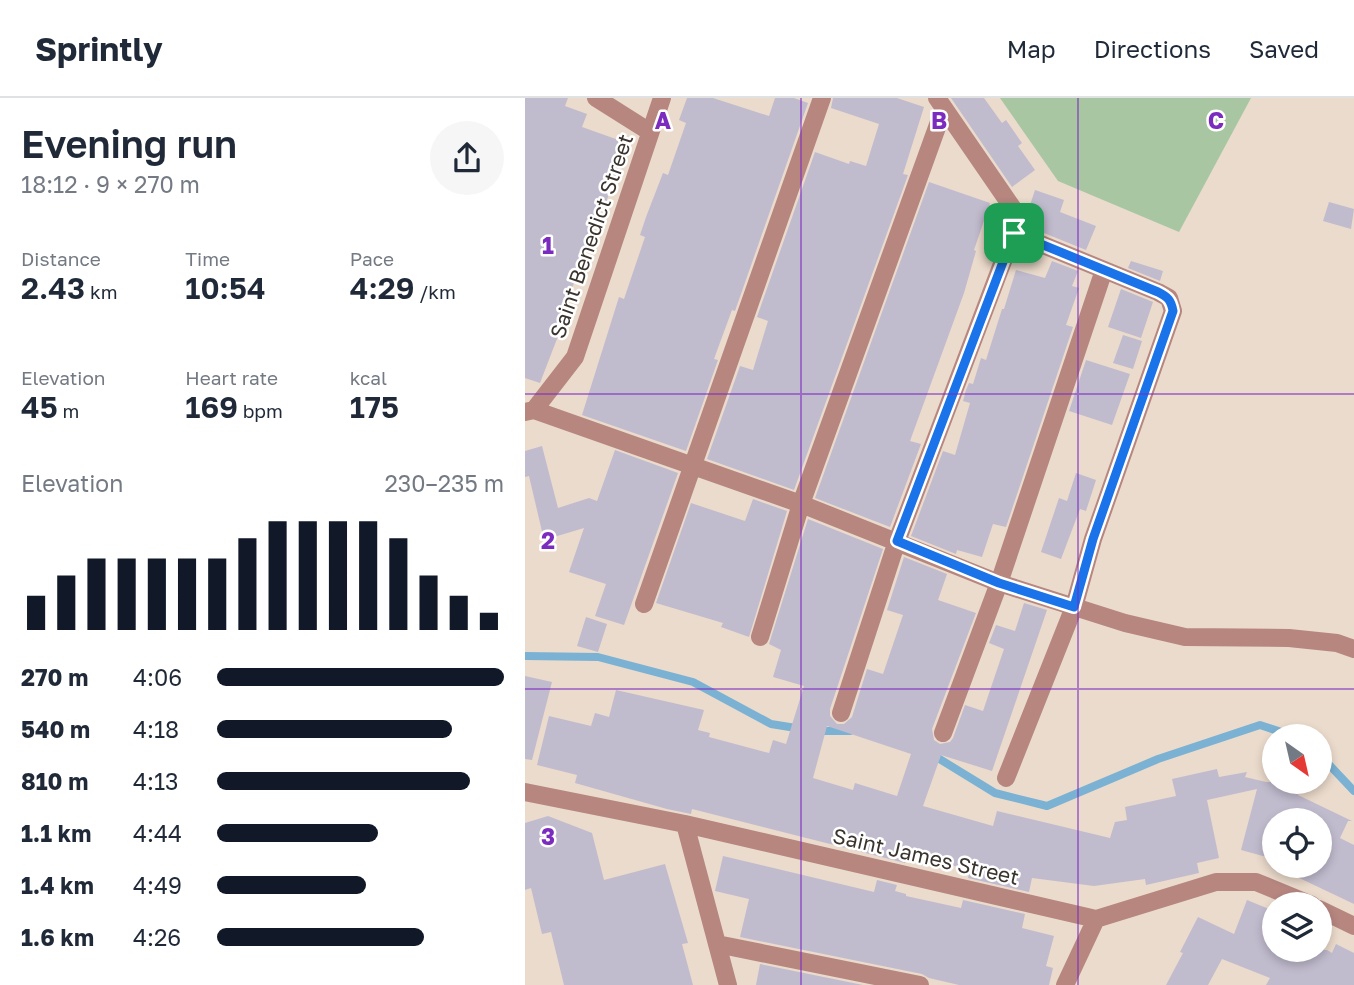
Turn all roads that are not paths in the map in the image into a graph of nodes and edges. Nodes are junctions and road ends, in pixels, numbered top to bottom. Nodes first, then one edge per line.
1 (596, 98) edge
2 (662, 98) edge
3 (822, 98) edge
4 (940, 103) edge
5 (650, 132) junction
6 (1014, 233) junction
7 (1104, 270) junction
8 (529, 411) edge
9 (693, 467) junction
10 (801, 504) junction
11 (897, 541) junction
12 (999, 583) junction
13 (644, 604) dead end
14 (1074, 607) junction
15 (760, 637) dead end
16 (1354, 649) edge
17 (841, 713) dead end
18 (943, 733) dead end
19 (1006, 778) dead end
20 (525, 792) edge
21 (685, 824) junction
22 (1280, 892) edge
23 (1332, 915) edge
24 (1096, 919) junction
25 (1354, 926) edge
26 (717, 944) junction
27 (728, 985) edge
28 (920, 985) edge
29 (1065, 985) edge

1 - 5 street
2 - 5 street, Saint Benedict Street
3 - 9 street
4 - 6 street
4 - 10 street
5 - 8 street, Saint Benedict Street
6 - 7 street
6 - 11 street
7 - 12 street
7 - 14 street
8 - 9 street
9 - 10 street
9 - 13 street
10 - 11 street
10 - 15 street
11 - 12 street
11 - 17 street
12 - 14 street
12 - 18 street
14 - 16 street
14 - 19 street
20 - 21 street, Saint James Street
21 - 24 street, Saint James Street
21 - 26 street
22 - 24 street
23 - 25 street
24 - 29 street
26 - 27 street
26 - 28 street

